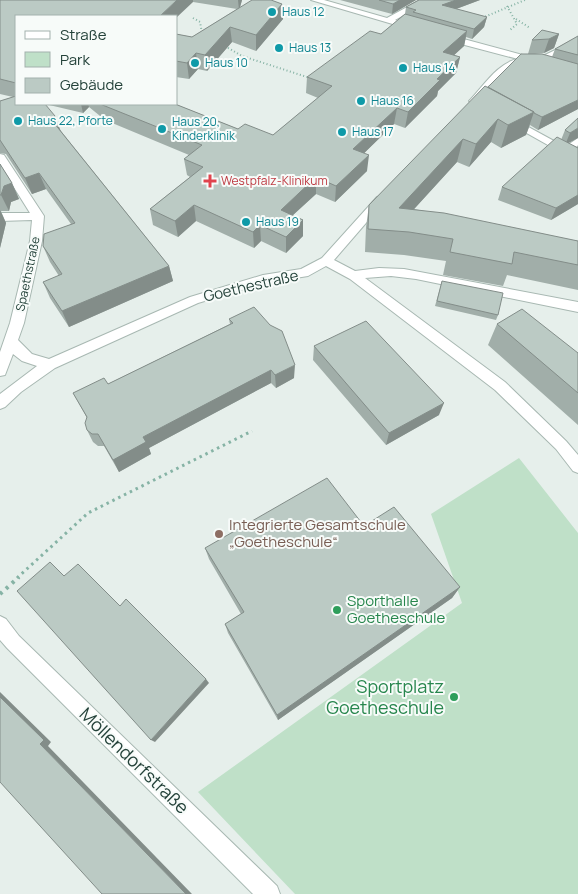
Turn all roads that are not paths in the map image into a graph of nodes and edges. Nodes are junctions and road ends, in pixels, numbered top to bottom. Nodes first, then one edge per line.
1 (315, 0) edge
2 (426, 0) edge
3 (388, 21) junction
4 (425, 31) edge
5 (435, 34) edge
6 (578, 42) edge
7 (532, 60) junction
8 (555, 66) edge
9 (475, 104) edge
10 (499, 115) edge
11 (578, 141) edge
12 (566, 152) junction
13 (0, 157) edge
14 (578, 159) edge
15 (390, 190) edge
16 (38, 216) junction
17 (0, 217) edge
18 (326, 261) junction
19 (354, 276) junction
20 (578, 307) edge
21 (11, 341) junction
22 (50, 364) junction
23 (0, 371) edge
24 (0, 403) edge
25 (578, 466) edge
26 (0, 626) edge
27 (269, 894) edge

1 - 3 street
2 - 3 street
3 - 4 street
5 - 7 street
6 - 7 street
7 - 8 street
7 - 9 street
10 - 12 street
11 - 12 street
12 - 14 street
13 - 16 street, Spaethstraße
15 - 18 street, Goethestraße
16 - 17 street
16 - 21 street, Spaethstraße
18 - 19 street
18 - 22 street, Goethestraße
19 - 20 street
19 - 25 street
21 - 22 street
21 - 23 street, Spaethstraße
22 - 24 street, Goethestraße
26 - 27 street, Möllendorfstraße

